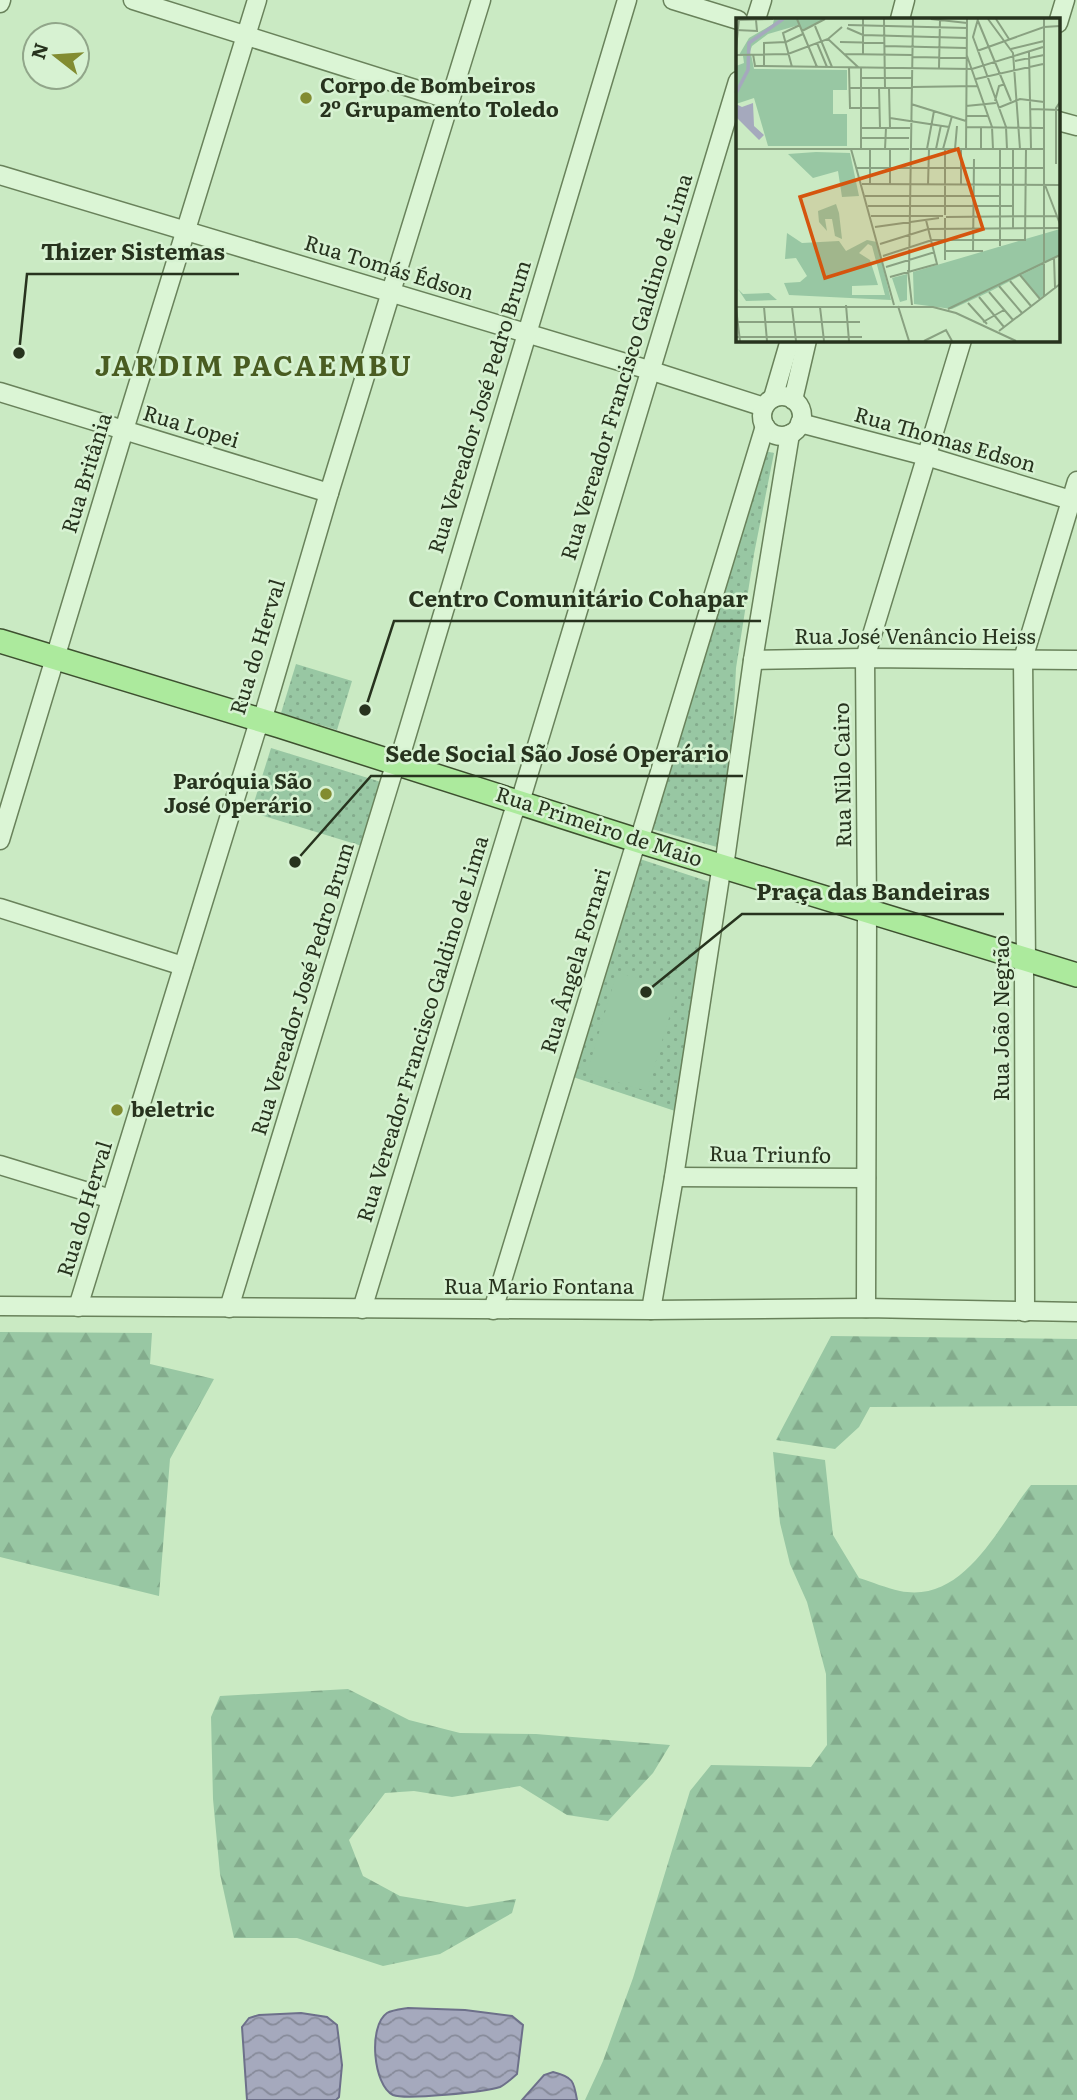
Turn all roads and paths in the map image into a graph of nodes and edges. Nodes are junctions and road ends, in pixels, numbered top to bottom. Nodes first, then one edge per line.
1 (133, 0) edge
2 (257, 0) edge
3 (481, 0) edge
4 (627, 0) edge
5 (673, 0) edge
6 (762, 0) edge
7 (905, 0) edge
8 (1065, 0) edge
9 (756, 18) edge
10 (900, 18) edge
11 (1060, 18) edge
12 (736, 20) edge
13 (246, 36) junction
14 (736, 84) edge
15 (450, 100) junction
16 (1060, 122) edge
17 (1077, 126) edge
18 (0, 175) edge
19 (186, 231) junction
20 (391, 292) junction
21 (526, 332) junction
22 (790, 341) edge
23 (807, 341) edge
24 (961, 341) edge
25 (649, 370) junction
26 (0, 392) edge
27 (793, 400) junction
28 (769, 403) junction
29 (765, 426) junction
30 (795, 428) junction
31 (124, 430) junction
32 (926, 456) junction
33 (1077, 481) edge
34 (329, 493) junction
35 (1074, 501) edge
36 (0, 641) edge
37 (0, 655) edge
38 (864, 658) junction
39 (1023, 659) junction
40 (753, 660) junction
41 (1077, 660) edge
42 (54, 664) junction
43 (259, 726) junction
44 (395, 769) junction
45 (516, 808) junction
46 (0, 840) edge
47 (636, 846) junction
48 (722, 872) junction
49 (0, 908) edge
50 (867, 917) junction
51 (1025, 965) junction
52 (183, 966) junction
53 (1077, 975) edge
54 (1077, 986) edge
55 (0, 1165) edge
56 (674, 1177) junction
57 (866, 1178) junction
58 (111, 1199) junction
59 (0, 1306) edge
60 (78, 1307) junction
61 (229, 1308) junction
62 (866, 1308) junction
63 (362, 1309) junction
64 (493, 1310) junction
65 (651, 1310) junction
66 (1025, 1312) junction
67 (1077, 1312) edge

1 - 13 street
2 - 13 street, Rua Britânia
3 - 15 street, Rua do Herval
4 - 21 street, Rua Vereador José Pedro Brum
5 - 12 street
6 - 9 street
7 - 10 street
8 - 11 street
13 - 15 street
13 - 19 street, Rua Britânia
14 - 25 street, Rua Vereador Francisco Galdino de Lima
15 - 20 street, Rua do Herval
16 - 17 street
18 - 19 street, Rua Tomás Édson
19 - 20 street, Rua Tomás Édson
19 - 31 street, Rua Britânia
20 - 21 street, Rua Tomás Édson
20 - 34 street, Rua do Herval
21 - 25 street, Rua Tomás Édson
21 - 44 street, Rua Vereador José Pedro Brum
22 - 28 street
23 - 27 street
24 - 32 street, Rua Nilo Cairo
25 - 28 street, Rua Tomás Édson
25 - 45 street, Rua Vereador Francisco Galdino de Lima
26 - 31 street, Rua Lopei
27 - 28 street
27 - 30 street
28 - 29 street
29 - 30 street
29 - 47 street, Rua Ângela Fornari
30 - 32 street, Rua Thomas Edson
30 - 40 street
31 - 34 street, Rua Lopei
31 - 42 street, Rua Britânia
32 - 35 street, Rua Thomas Edson
32 - 38 street, Rua Nilo Cairo
33 - 35 street, Rua João Negrão
34 - 43 street, Rua do Herval
35 - 39 street, Rua João Negrão
36 - 42 main road, Rua Primeiro de Maio
37 - 42 main road, Rua Primeiro de Maio
38 - 39 street, Rua José Venâncio Heiss
38 - 40 street, Rua José Venâncio Heiss
38 - 50 street, Rua Nilo Cairo
39 - 41 street, Rua José Venâncio Heiss
39 - 51 street, Rua João Negrão
40 - 48 street
42 - 43 main road, Rua Primeiro de Maio
42 - 46 street, Rua Britânia
43 - 44 main road, Rua Primeiro de Maio
43 - 52 street, Rua do Herval
44 - 45 main road, Rua Primeiro de Maio
44 - 61 street, Rua Vereador José Pedro Brum
45 - 47 main road, Rua Primeiro de Maio
45 - 63 street, Rua Vereador Francisco Galdino de Lima
47 - 48 main road, Rua Primeiro de Maio
47 - 64 street, Rua Ângela Fornari
48 - 50 main road, Rua Primeiro de Maio
48 - 56 street
49 - 52 street
50 - 51 main road, Rua Primeiro de Maio
50 - 57 street, Rua Nilo Cairo
51 - 53 main road, Rua Primeiro de Maio
51 - 54 main road, Rua Primeiro de Maio
51 - 66 street, Rua João Negrão
52 - 58 street, Rua do Herval
55 - 58 street
56 - 57 street, Rua Triunfo
56 - 65 street
57 - 62 street, Rua Nilo Cairo
58 - 60 street, Rua do Herval
59 - 60 street, Rua Mario Fontana
60 - 61 street, Rua Mario Fontana
61 - 63 street, Rua Mario Fontana
62 - 65 street, Rua Mario Fontana
62 - 66 street, Rua Mario Fontana
63 - 64 street, Rua Mario Fontana
64 - 65 street, Rua Mario Fontana
66 - 67 street, Rua Mario Fontana

